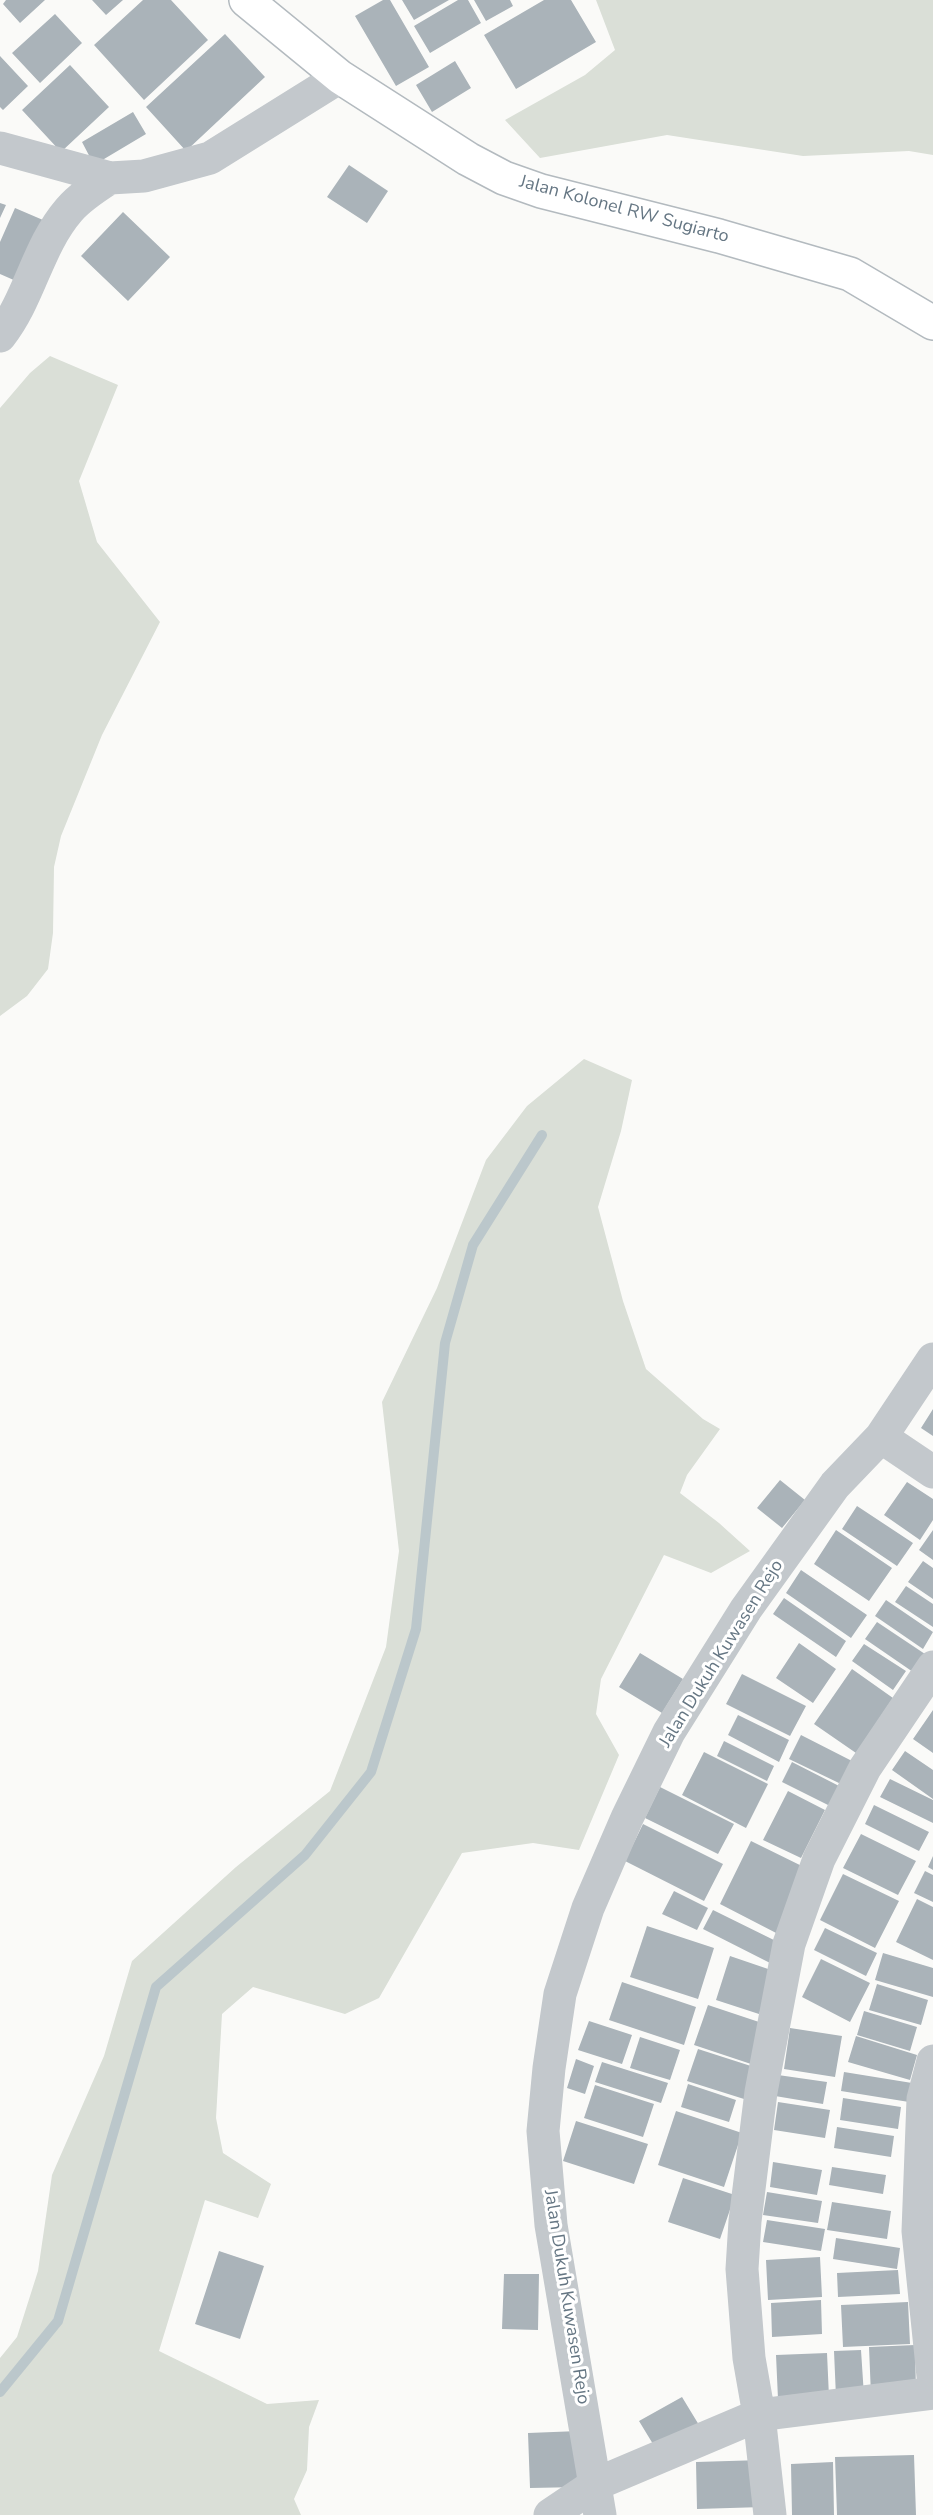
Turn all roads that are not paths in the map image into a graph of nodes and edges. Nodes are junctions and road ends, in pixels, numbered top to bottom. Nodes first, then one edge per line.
1 (246, 0) edge
2 (340, 77) junction
3 (0, 148) edge
4 (110, 178) junction
5 (933, 323) edge
6 (0, 336) edge
7 (933, 1359) edge
8 (881, 1437) junction
9 (933, 1472) edge
10 (933, 1667) edge
11 (933, 2061) edge
12 (933, 2376) edge
13 (933, 2393) edge
14 (759, 2415) junction
15 (598, 2500) edge
16 (550, 2515) edge
17 (770, 2515) edge

1 - 2 main road, Jalan Kolonel RW Sugiarto
2 - 4 street
2 - 5 main road, Jalan Kolonel RW Sugiarto
3 - 4 street
4 - 6 street
7 - 8 street, Jalan Dukuh Kuwasen Rejo
8 - 9 street
8 - 15 street, Jalan Dukuh Kuwasen Rejo
10 - 14 street
11 - 12 street
13 - 14 street
14 - 15 street
14 - 17 street
15 - 16 street

